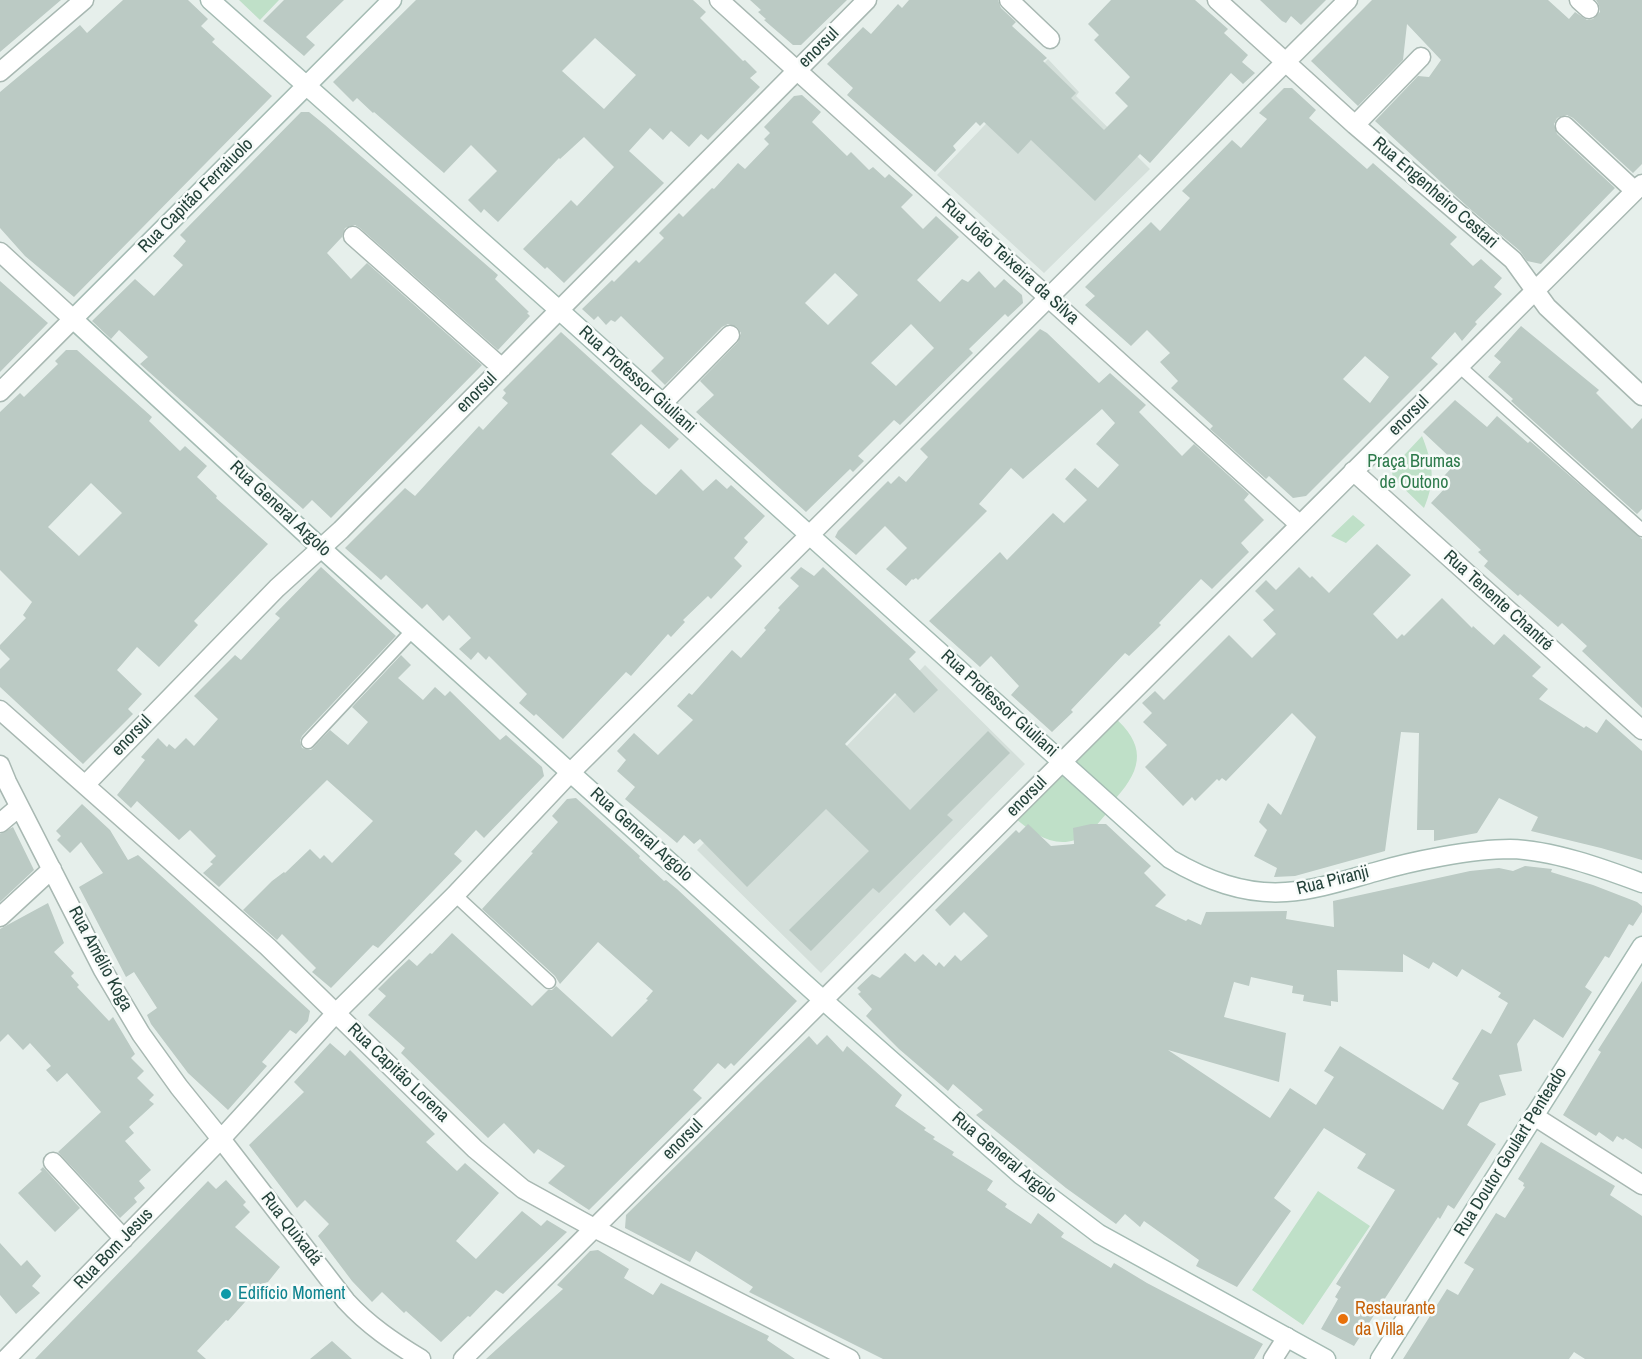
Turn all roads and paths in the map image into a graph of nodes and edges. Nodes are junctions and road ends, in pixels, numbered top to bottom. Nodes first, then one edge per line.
1 (84, 0) edge
2 (210, 0) edge
3 (392, 0) edge
4 (719, 0) edge
5 (867, 0) edge
6 (1009, 0) edge
7 (1217, 0) edge
8 (1348, 0) edge
9 (1050, 39) dead end
10 (1421, 57) dead end
11 (1286, 62) junction
12 (798, 70) junction
13 (0, 72) edge
14 (306, 85) junction
15 (1356, 125) junction
16 (1565, 126) dead end
17 (1638, 187) edge
18 (353, 236) dead end
19 (0, 252) edge
20 (1535, 292) junction
21 (1050, 298) junction
22 (559, 310) junction
23 (73, 319) junction
24 (730, 335) dead end
25 (1459, 366) junction
26 (502, 368) junction
27 (0, 392) edge
28 (1642, 396) edge
29 (663, 403) junction
30 (1353, 471) junction
31 (1300, 525) junction
32 (1642, 530) edge
33 (810, 535) junction
34 (321, 548) junction
35 (413, 630) junction
36 (0, 710) edge
37 (1642, 730) edge
38 (308, 742) dead end
39 (1063, 762) junction
40 (0, 765) edge
41 (571, 772) junction
42 (85, 784) junction
43 (19, 807) junction
44 (0, 823) edge
45 (52, 869) junction
46 (1642, 883) edge
47 (455, 894) junction
48 (0, 917) edge
49 (1642, 946) edge
50 (549, 982) dead end
51 (824, 1000) junction
52 (336, 1013) junction
53 (1534, 1116) junction
54 (222, 1139) junction
55 (53, 1162) dead end
56 (1642, 1185) edge
57 (594, 1228) junction
58 (124, 1239) junction
59 (1287, 1337) junction
60 (6, 1359) edge
61 (421, 1359) edge
62 (463, 1359) edge
63 (850, 1359) edge
64 (1273, 1359) edge
65 (1326, 1359) edge
66 (1380, 1359) edge

1 - 13 street
2 - 14 street, Rua Professor Giuliani
3 - 14 street, Rua Capitão Ferraiuolo
4 - 12 street, Rua João Teixeira da Silva
5 - 12 street, enorsul
6 - 9 street
7 - 11 street, Rua Engenheiro Cestari
8 - 11 street
10 - 15 street
11 - 15 street, Rua Engenheiro Cestari
11 - 21 street
12 - 21 street, Rua João Teixeira da Silva
12 - 22 street, enorsul
14 - 22 street, Rua Professor Giuliani
14 - 23 street, Rua Capitão Ferraiuolo
15 - 20 street, Rua Engenheiro Cestari
16 - 17 street
17 - 20 street, enorsul
18 - 26 street
19 - 23 street, Rua General Argolo
20 - 25 street, enorsul
20 - 28 street, Rua Engenheiro Cestari
21 - 31 street, Rua João Teixeira da Silva
21 - 33 street
22 - 26 street, enorsul
22 - 29 street, Rua Professor Giuliani
23 - 27 street, Rua Capitão Ferraiuolo
23 - 34 street, Rua General Argolo
24 - 29 street
25 - 30 street, enorsul
25 - 32 lane
26 - 34 street, enorsul
29 - 33 street, Rua Professor Giuliani
30 - 31 street, enorsul
30 - 37 street, Rua Tenente Chantré
31 - 39 street, enorsul
33 - 39 street, Rua Professor Giuliani
33 - 41 street
34 - 35 street, Rua General Argolo
34 - 42 street, enorsul
35 - 38 lane
35 - 41 street, Rua General Argolo
36 - 42 street, Rua Capitão Lorena
39 - 46 street, Rua Piranji
39 - 51 street, enorsul
40 - 43 street, Rua Amélio Koga
41 - 47 street
41 - 51 street, Rua General Argolo
42 - 52 street, Rua Capitão Lorena
43 - 44 street
43 - 45 street, Rua Amélio Koga
45 - 48 street
45 - 54 street, Rua Amélio Koga
47 - 50 lane
47 - 52 street
49 - 53 street, Rua Doutor Goulart Penteado
51 - 57 street, enorsul
51 - 59 street, Rua General Argolo
52 - 54 street
52 - 57 street, Rua Capitão Lorena
53 - 56 street
53 - 66 street, Rua Doutor Goulart Penteado
54 - 58 street, Rua Bom Jesus
54 - 61 street, Rua Quixadá
55 - 58 street
57 - 62 street, enorsul
57 - 63 street, Rua Capitão Lorena
58 - 60 street, Rua Bom Jesus
59 - 64 street
59 - 65 street, Rua General Argolo

